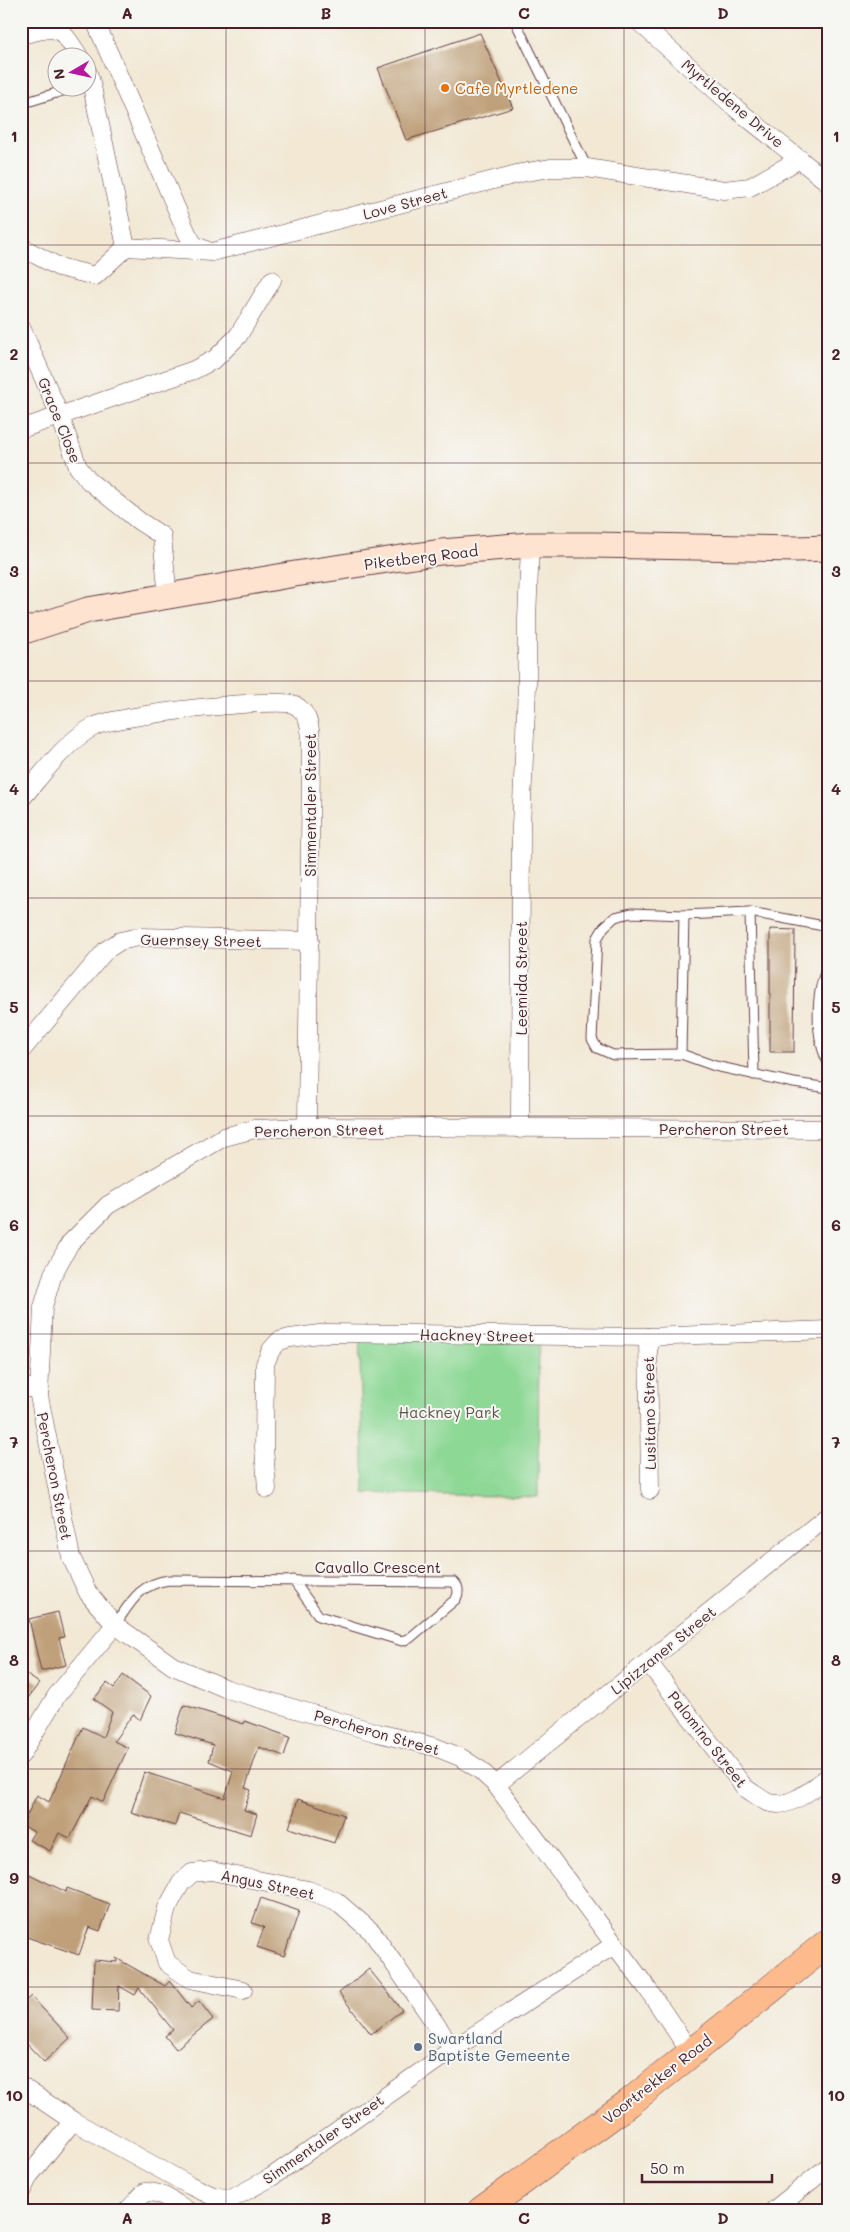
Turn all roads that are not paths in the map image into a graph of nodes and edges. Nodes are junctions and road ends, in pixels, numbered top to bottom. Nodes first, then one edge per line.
1 (95, 21) edge
2 (515, 21) edge
3 (638, 21) edge
4 (21, 35) edge
5 (74, 48) edge
6 (48, 96) edge
7 (93, 98) edge
8 (21, 104) edge
9 (800, 159) junction
10 (587, 168) junction
11 (829, 183) edge
12 (21, 247) edge
13 (126, 247) junction
14 (212, 252) junction
15 (272, 280) dead end
16 (21, 326) edge
17 (60, 416) junction
18 (21, 429) edge
19 (530, 545) junction
20 (829, 548) edge
21 (168, 598) junction
22 (21, 632) edge
23 (21, 799) edge
24 (750, 912) junction
25 (684, 915) junction
26 (829, 927) edge
27 (310, 941) junction
28 (829, 964) edge
29 (21, 1051) edge
30 (681, 1054) junction
31 (829, 1064) edge
32 (754, 1075) junction
33 (829, 1088) edge
34 (307, 1127) junction
35 (520, 1129) junction
36 (829, 1130) edge
37 (829, 1330) edge
38 (648, 1336) junction
39 (21, 1388) edge
40 (40, 1388) junction
41 (268, 1489) dead end
42 (650, 1490) dead end
43 (829, 1515) edge
44 (293, 1580) junction
45 (115, 1625) junction
46 (648, 1662) junction
47 (21, 1754) edge
48 (829, 1776) edge
49 (496, 1785) junction
50 (829, 1942) edge
51 (614, 1944) junction
52 (243, 1990) dead end
53 (453, 2049) junction
54 (691, 2053) junction
55 (21, 2086) edge
56 (73, 2121) junction
57 (829, 2166) edge
58 (21, 2192) edge
59 (127, 2211) edge
60 (188, 2211) edge
61 (481, 2211) edge
62 (773, 2211) edge

1 - 14 street
2 - 10 lane
3 - 9 street, Myrtledene Drive
4 - 5 street
6 - 8 lane
7 - 13 street
9 - 10 street, Love Street
9 - 11 street, Myrtledene Drive
10 - 14 street, Love Street
12 - 13 street
13 - 14 street, Love Street
15 - 17 street
16 - 17 street, Grace Close
17 - 18 street
17 - 21 street, Grace Close
19 - 20 street, Piketberg Road
19 - 21 street, Piketberg Road
19 - 35 street, Leemida Street
21 - 22 street, Piketberg Road
23 - 27 street, Simmentaler Street
24 - 25 lane
24 - 26 lane
24 - 32 lane
25 - 30 lane
25 - 30 lane
27 - 29 street, Guernsey Street
27 - 34 street, Simmentaler Street
28 - 31 lane
30 - 32 lane
32 - 33 lane
34 - 35 street, Percheron Street
34 - 40 street, Percheron Street
35 - 36 street, Percheron Street
37 - 38 street, Hackney Street
38 - 41 street, Hackney Street
38 - 42 street, Lusitano Street
39 - 40 street
40 - 45 street, Percheron Street
43 - 46 street, Lipizzaner Street
44 - 44 lane, Cavallo Crescent
44 - 45 lane, Cavallo Crescent
45 - 47 street
45 - 49 street, Percheron Street
46 - 48 street, Palomino Street
46 - 49 street, Lipizzaner Street
49 - 51 street, Percheron Street
50 - 54 main road, Voortrekker Road
51 - 53 street, Simmentaler Street
51 - 54 street, Percheron Street
52 - 53 street, Angus Street
53 - 56 street, Simmentaler Street
54 - 61 main road, Voortrekker Road
55 - 56 street, Simmentaler Street
56 - 58 street
57 - 62 street
59 - 60 street

